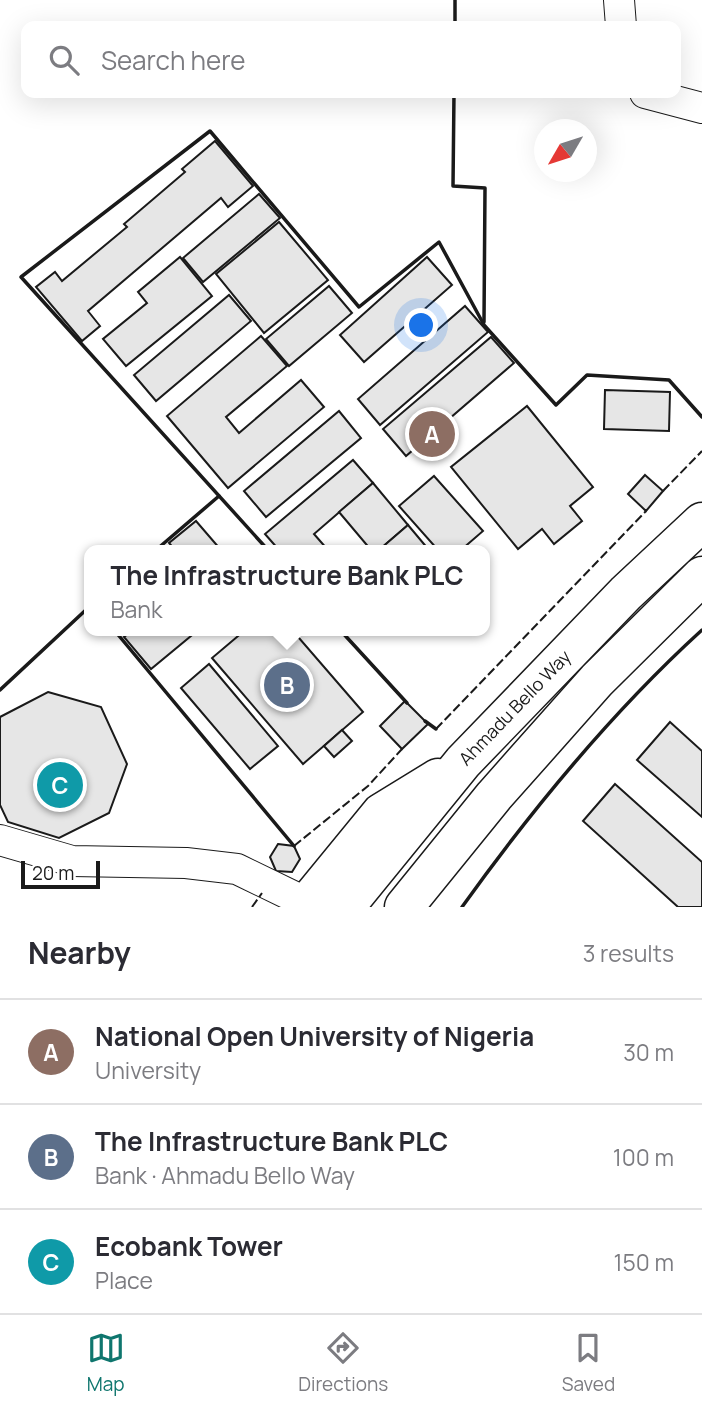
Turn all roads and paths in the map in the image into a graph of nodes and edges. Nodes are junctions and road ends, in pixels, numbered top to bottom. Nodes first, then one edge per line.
1 (619, 0) edge
2 (621, 21) edge
3 (664, 98) edge
4 (702, 108) edge
5 (702, 522) edge
6 (702, 576) edge
7 (463, 762) junction
8 (494, 796) junction
9 (0, 840) edge
10 (306, 905) edge
11 (345, 907) edge
12 (404, 907) edge
13 (433, 907) edge

1 - 2 lane
3 - 4 lane
5 - 7 highway, Ahmadu Bello Way
6 - 8 highway
7 - 10 highway
7 - 11 highway, Ahmadu Bello Way
8 - 12 highway
8 - 13 highway
9 - 10 lane

